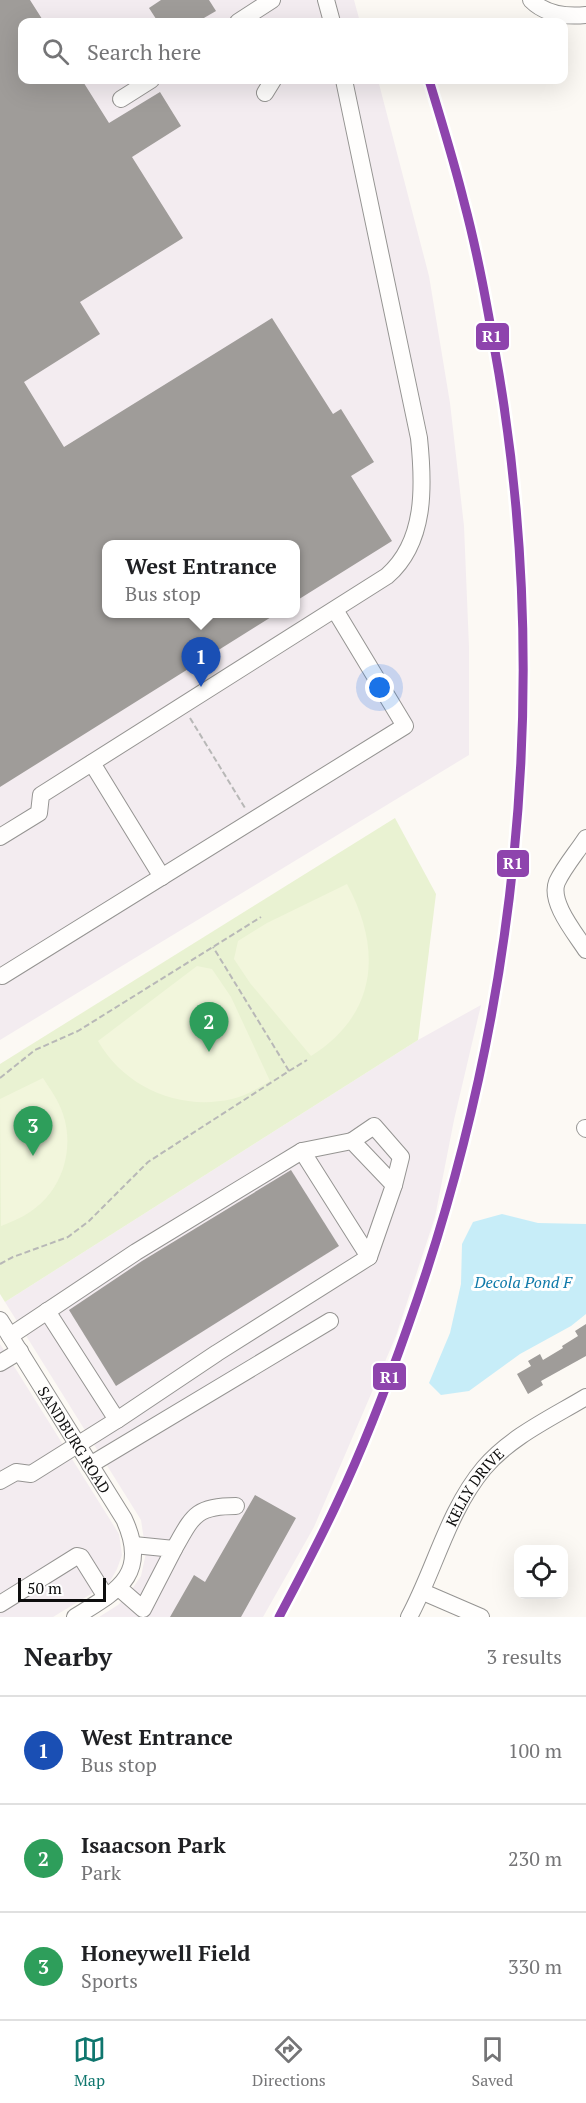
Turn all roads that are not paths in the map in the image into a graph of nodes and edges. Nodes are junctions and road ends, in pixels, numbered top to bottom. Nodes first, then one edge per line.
1 (272, 0) edge
2 (326, 0) edge
3 (531, 0) edge
4 (586, 15) edge
5 (249, 18) edge
6 (332, 18) edge
7 (145, 84) edge
8 (345, 84) edge
9 (121, 99) dead end
10 (336, 610) junction
11 (92, 763) junction
12 (0, 837) edge
13 (586, 838) edge
14 (162, 877) junction
15 (586, 950) edge
16 (1, 975) edge
17 (352, 1141) junction
18 (302, 1151) junction
19 (394, 1185) junction
20 (369, 1257) junction
21 (47, 1311) junction
22 (0, 1320) edge
23 (330, 1321) dead end
24 (10, 1335) junction
25 (20, 1352) junction
26 (0, 1363) edge
27 (586, 1397) edge
28 (117, 1420) junction
29 (77, 1444) junction
30 (90, 1465) junction
31 (0, 1481) edge
32 (236, 1506) dead end
33 (134, 1545) junction
34 (174, 1549) junction
35 (423, 1592) junction
36 (112, 1593) junction
37 (0, 1604) edge
38 (141, 1613) edge
39 (75, 1617) edge
40 (409, 1617) edge
41 (480, 1617) edge

1 - 5 street
2 - 6 street
3 - 4 street
7 - 9 street
8 - 10 street
10 - 11 street
10 - 14 street
11 - 12 street
11 - 14 street
13 - 15 street
14 - 16 street
17 - 18 street
17 - 19 street
17 - 19 street
18 - 20 street
18 - 21 street
19 - 20 street
20 - 28 street
21 - 24 street
21 - 28 street
22 - 24 street, SANDBURG ROAD
23 - 30 street
24 - 25 street, SANDBURG ROAD
25 - 26 street
25 - 29 street, SANDBURG ROAD
27 - 35 street, KELLY DRIVE
28 - 29 street
29 - 30 street, SANDBURG ROAD
29 - 31 street
30 - 33 street, SANDBURG ROAD
32 - 34 street
33 - 34 street
33 - 36 street, SANDBURG ROAD
34 - 38 street
35 - 40 street, KELLY DRIVE
35 - 41 street
36 - 37 street
36 - 38 street
36 - 39 street

